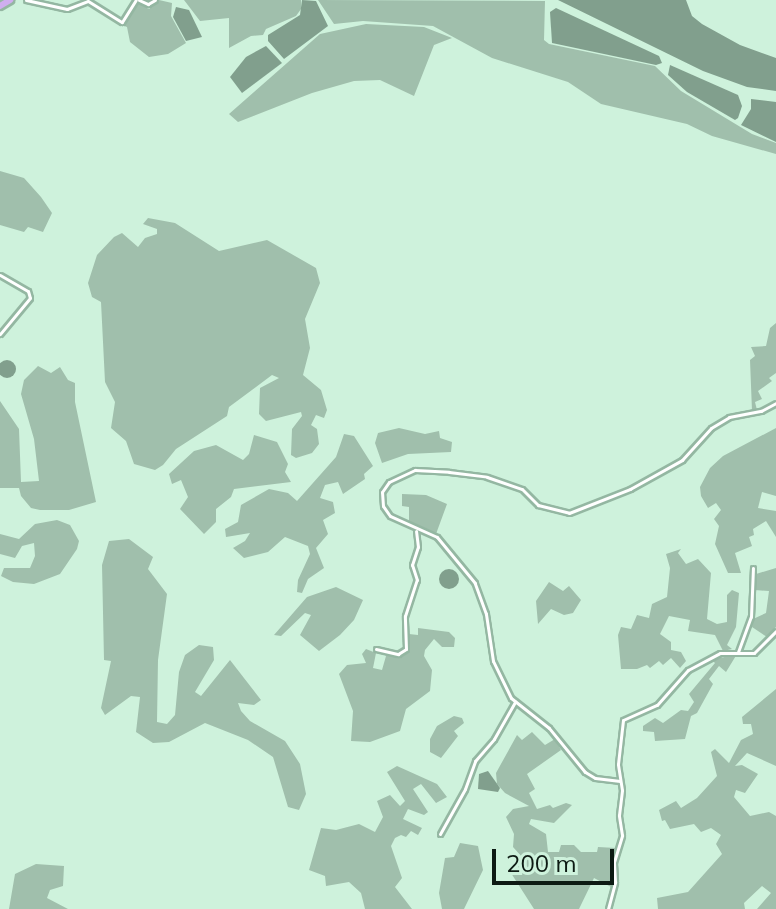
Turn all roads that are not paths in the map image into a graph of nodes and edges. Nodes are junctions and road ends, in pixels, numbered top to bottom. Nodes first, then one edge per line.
1 (10, 0) edge
2 (26, 0) edge
3 (138, 0) edge
4 (155, 0) edge
5 (0, 6) edge
6 (0, 275) edge
7 (0, 334) edge
8 (776, 403) edge
9 (416, 531) junction
10 (753, 568) dead end
11 (776, 631) edge
12 (376, 649) dead end
13 (738, 652) junction
14 (515, 702) junction
15 (620, 781) junction
16 (440, 834) dead end
17 (608, 909) edge

1 - 5 main road
2 - 3 street
3 - 4 street
6 - 7 street
8 - 9 street
9 - 12 street
9 - 14 street
10 - 13 street
11 - 13 street
13 - 15 street
14 - 15 street
14 - 16 street
15 - 17 street

